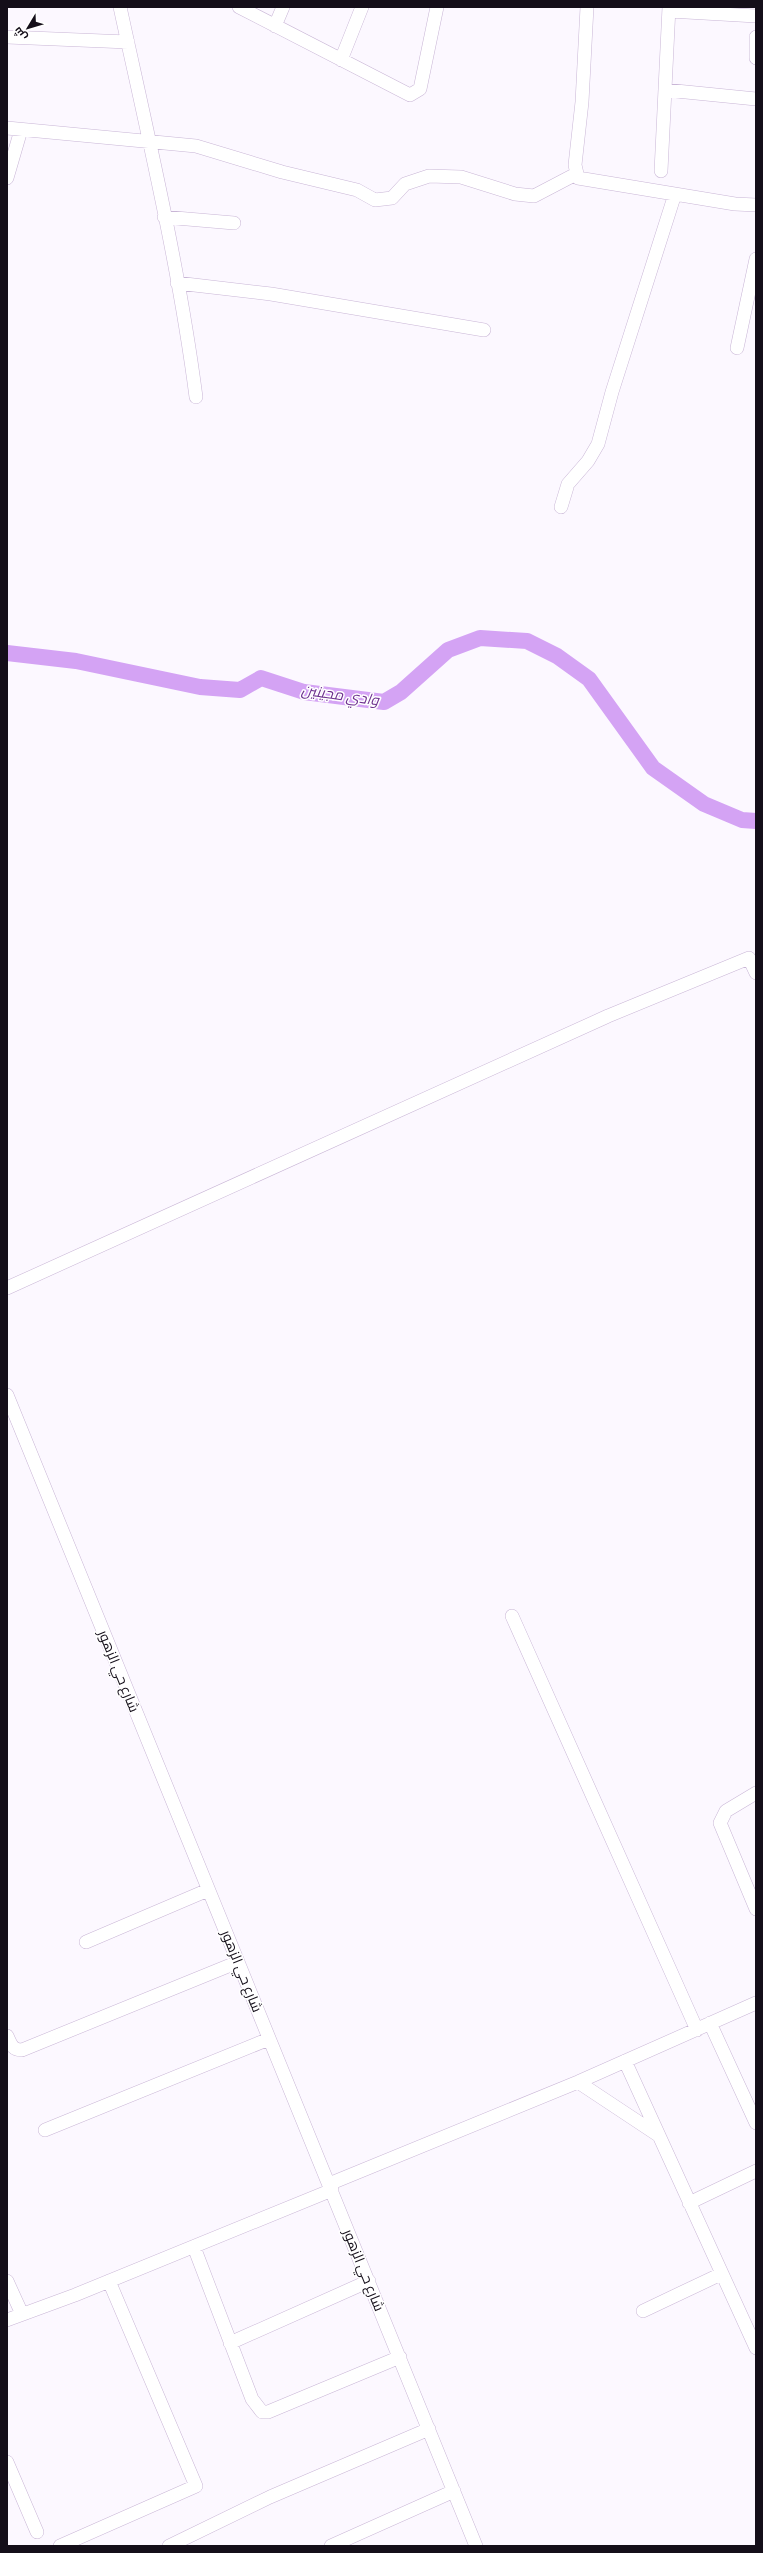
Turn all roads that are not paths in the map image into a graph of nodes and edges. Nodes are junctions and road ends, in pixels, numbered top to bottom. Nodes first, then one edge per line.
1 (120, 7) edge
2 (239, 7) edge
3 (283, 7) edge
4 (362, 7) edge
5 (437, 7) edge
6 (587, 7) edge
7 (669, 9) edge
8 (756, 16) edge
9 (275, 26) junction
10 (7, 37) edge
11 (756, 37) edge
12 (128, 42) junction
13 (756, 58) edge
14 (341, 60) junction
15 (666, 90) junction
16 (756, 99) edge
17 (7, 128) edge
18 (21, 130) junction
19 (150, 142) junction
20 (661, 171) dead end
21 (576, 174) junction
22 (7, 178) edge
23 (675, 194) junction
24 (756, 205) edge
25 (164, 217) junction
26 (234, 223) dead end
27 (756, 259) edge
28 (177, 283) junction
29 (484, 330) dead end
30 (737, 348) dead end
31 (196, 397) dead end
32 (561, 507) dead end
33 (756, 973) edge
34 (7, 1288) edge
35 (7, 1395) edge
36 (512, 1616) dead end
37 (756, 1793) edge
38 (208, 1890) junction
39 (756, 1909) edge
40 (86, 1942) dead end
41 (238, 1962) junction
42 (756, 2002) edge
43 (710, 2024) junction
44 (697, 2030) junction
45 (7, 2036) edge
46 (270, 2039) junction
47 (625, 2061) junction
48 (578, 2082) junction
49 (756, 2123) edge
50 (45, 2130) dead end
51 (658, 2136) junction
52 (756, 2172) edge
53 (330, 2187) junction
54 (689, 2202) junction
55 (194, 2247) junction
56 (721, 2274) junction
57 (7, 2281) edge
58 (109, 2281) junction
59 (369, 2281) junction
60 (643, 2311) dead end
61 (22, 2314) junction
62 (7, 2320) edge
63 (230, 2343) junction
64 (756, 2348) edge
65 (400, 2357) junction
66 (429, 2429) junction
67 (7, 2462) edge
68 (454, 2492) junction
69 (37, 2532) dead end
70 (60, 2546) edge
71 (169, 2546) edge
72 (331, 2546) edge
73 (476, 2546) edge

1 - 12 street
2 - 9 street
3 - 9 street
4 - 14 street
5 - 14 street
6 - 21 street
7 - 8 street
7 - 15 street
9 - 14 street
10 - 12 street
11 - 13 street
12 - 19 street
15 - 16 street
15 - 20 street
17 - 18 street
18 - 19 street
18 - 22 street
19 - 21 street
19 - 25 street
21 - 23 street
23 - 24 street
23 - 32 street
25 - 26 street
25 - 28 street
27 - 30 street
28 - 29 street
28 - 31 street
33 - 34 street
35 - 38 street, شارع حي الزهور
36 - 44 street
37 - 39 street
38 - 40 street
38 - 41 street, شارع حي الزهور
41 - 45 street
41 - 46 street, شارع حي الزهور
42 - 43 street
43 - 44 street
43 - 49 street
44 - 47 street
46 - 50 street
46 - 53 street, شارع حي الزهور
47 - 48 street
47 - 51 street
48 - 51 street
48 - 53 street
51 - 54 street
52 - 54 street
53 - 55 street
53 - 59 street, شارع حي الزهور
54 - 56 street
55 - 58 street
55 - 63 street
56 - 60 street
56 - 64 street
57 - 61 street
58 - 61 street
58 - 70 street
59 - 63 street
59 - 65 street, شارع حي الزهور
61 - 62 street
63 - 65 street
65 - 66 street, شارع حي الزهور
66 - 68 street, شارع حي الزهور
66 - 71 street
67 - 69 street
68 - 72 street
68 - 73 street, شارع حي الزهور

